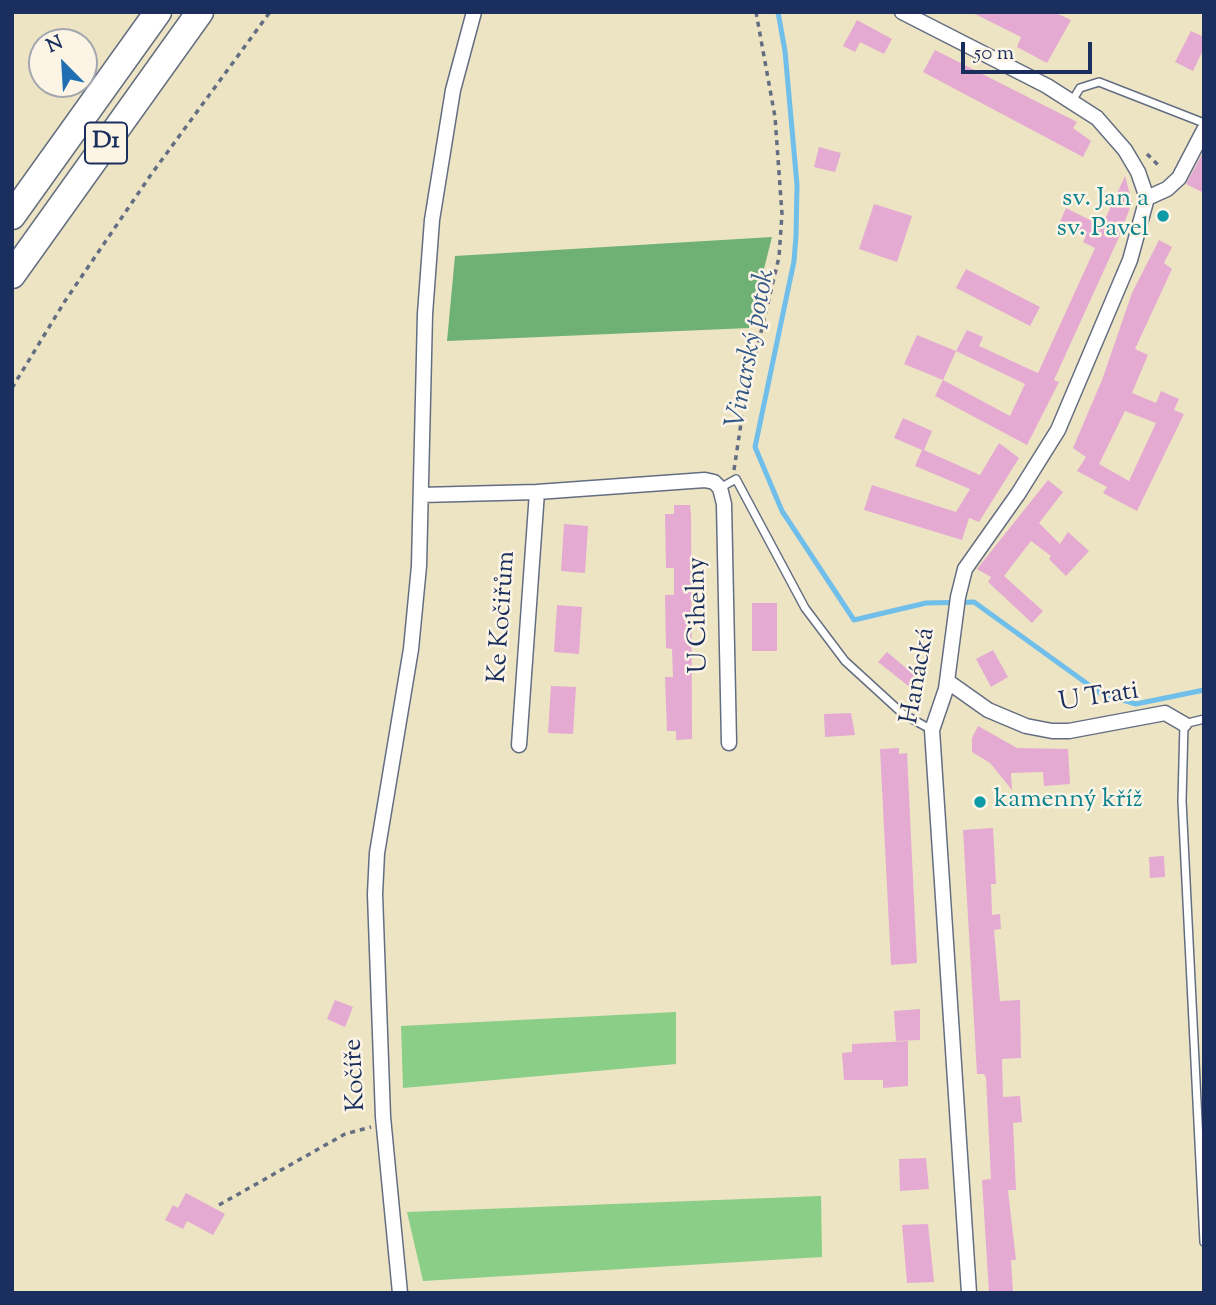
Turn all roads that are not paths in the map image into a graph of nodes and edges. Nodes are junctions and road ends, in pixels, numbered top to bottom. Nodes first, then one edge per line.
1 (158, 12) edge
2 (200, 12) edge
3 (474, 12) edge
4 (902, 12) edge
5 (1072, 101) junction
6 (1204, 123) edge
7 (1204, 130) edge
8 (1147, 198) junction
9 (12, 216) edge
10 (12, 275) edge
11 (720, 488) junction
12 (537, 492) junction
13 (421, 495) junction
14 (947, 681) junction
15 (1204, 719) edge
16 (1184, 724) junction
17 (932, 730) junction
18 (729, 743) dead end
19 (519, 745) dead end
20 (1204, 1242) edge
21 (400, 1293) edge
22 (969, 1293) edge

1 - 9 highway, D1
2 - 10 highway, D1
3 - 13 street, Kočíře
4 - 5 street
5 - 6 lane
5 - 8 street
7 - 8 street
8 - 14 street, Hanácká
11 - 12 street
11 - 17 lane
11 - 18 street, U Cihelny
12 - 13 street
12 - 19 street, Ke Kočiřům
13 - 21 street, Kočíře
14 - 16 street, U Trati
14 - 17 street, Hanácká
15 - 16 lane
16 - 20 lane
17 - 22 street, Hanácká

